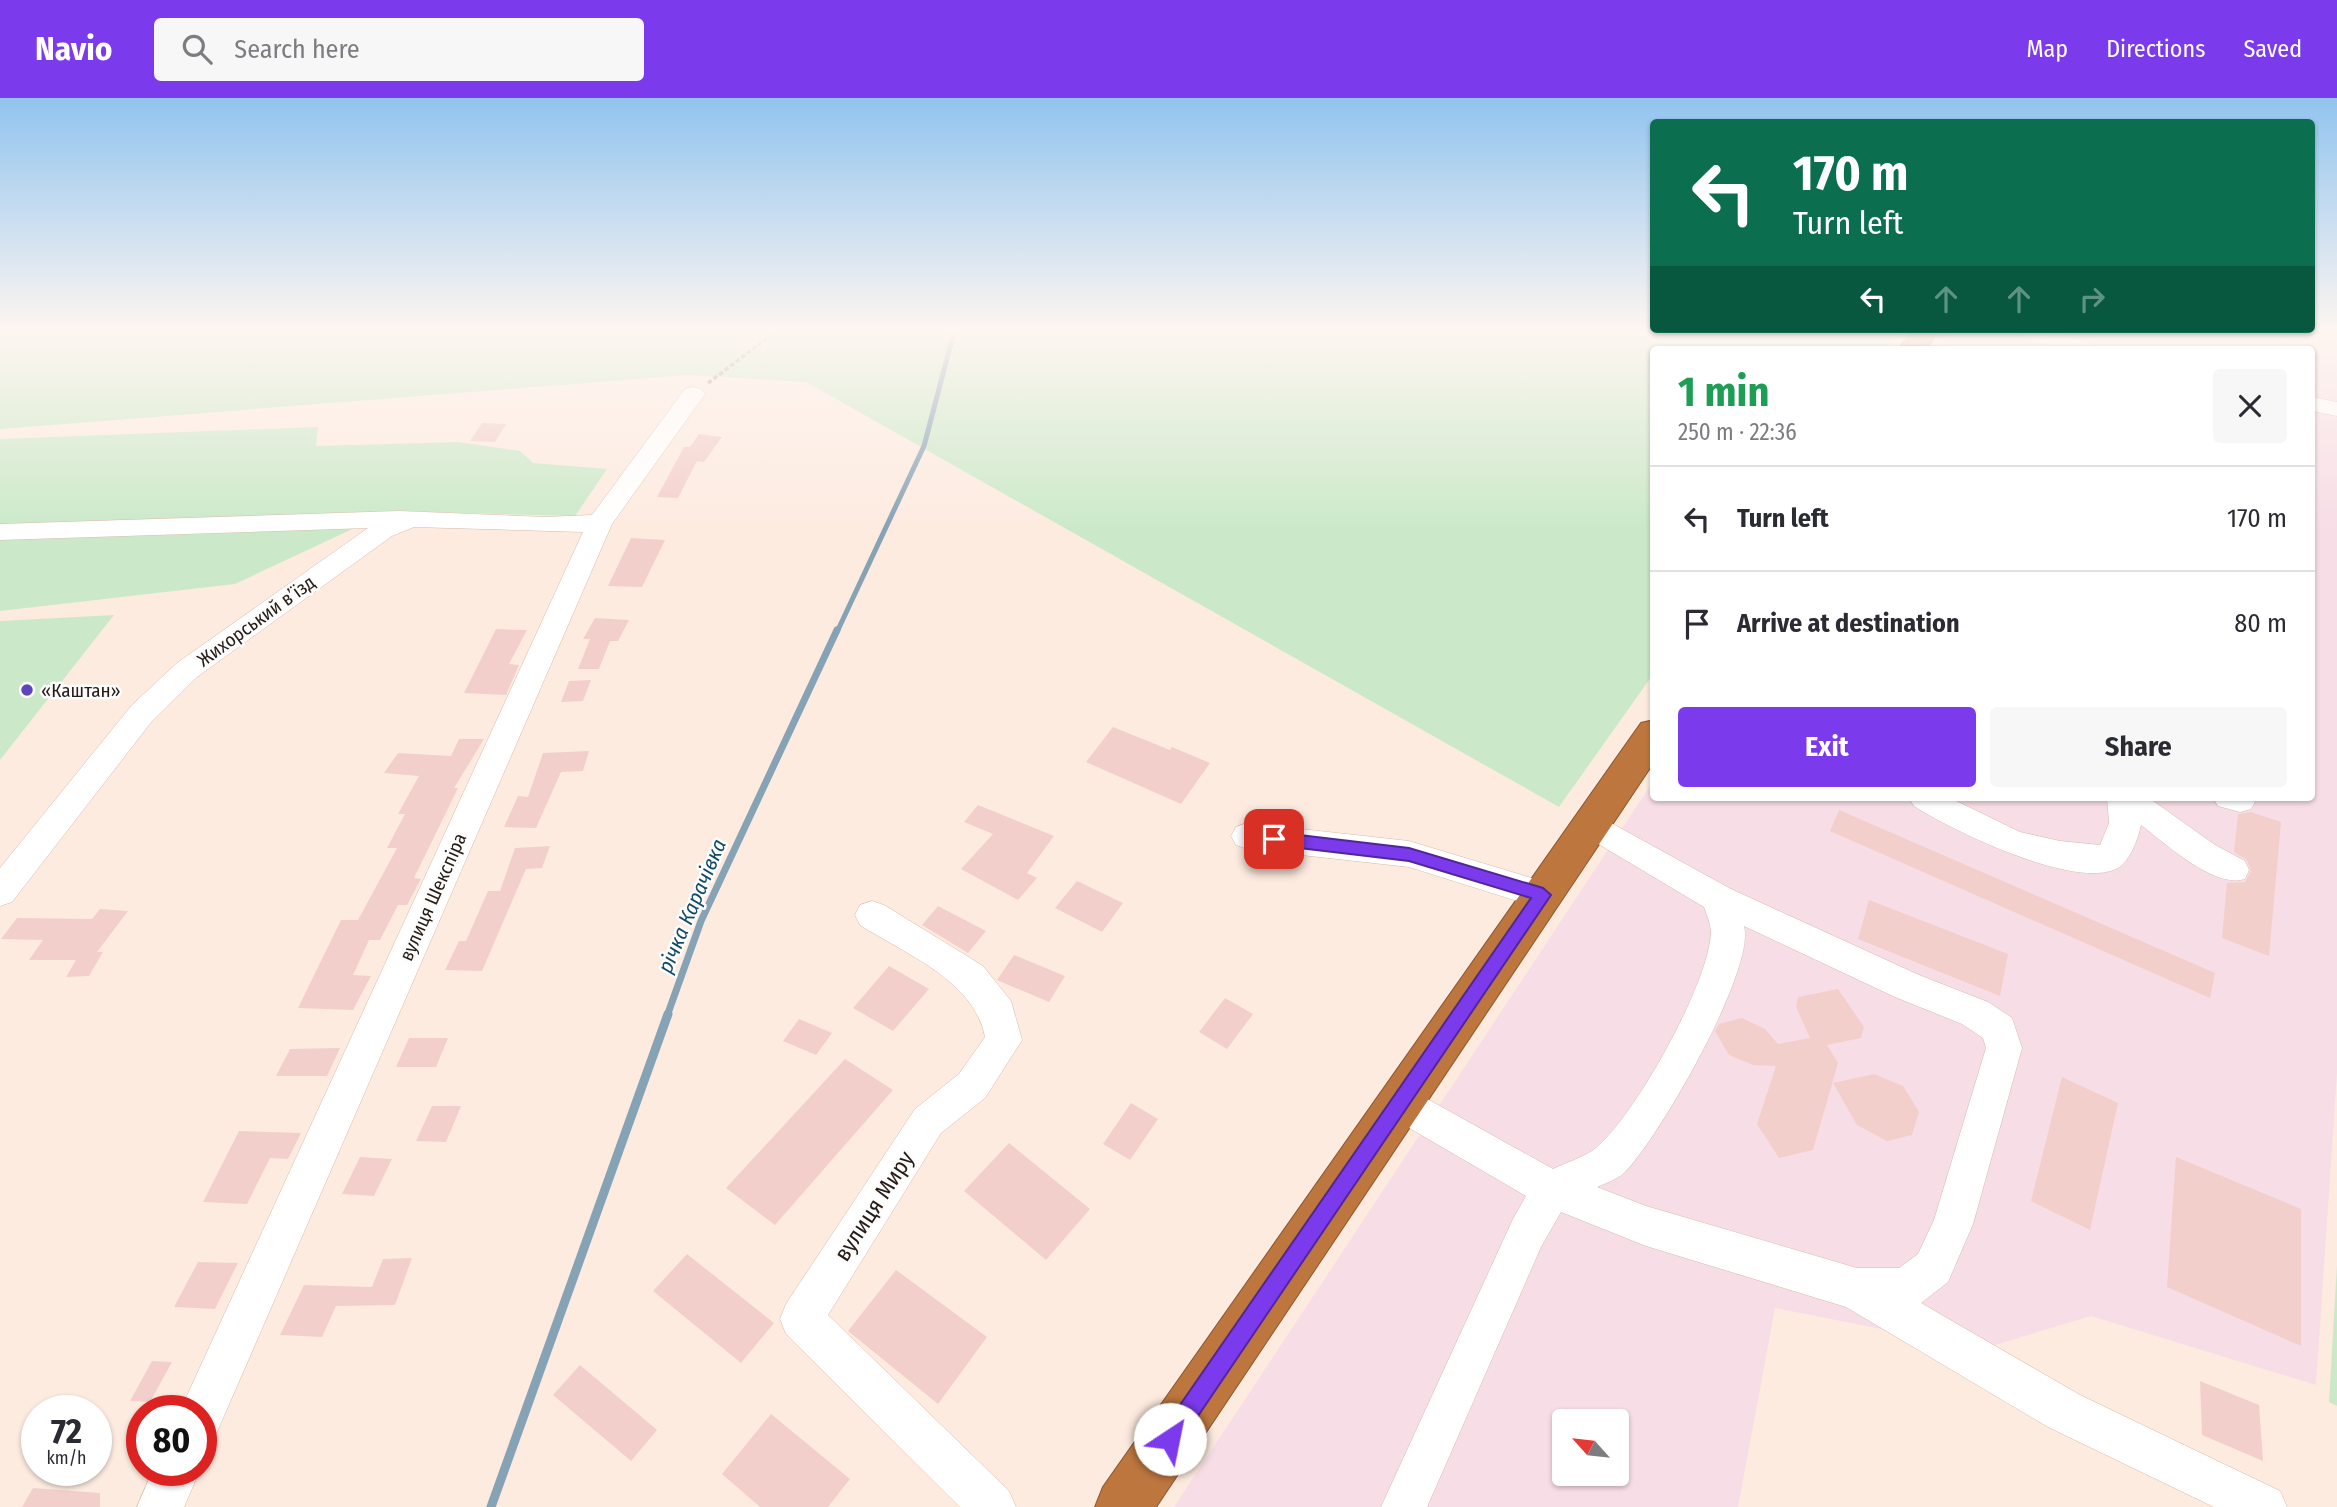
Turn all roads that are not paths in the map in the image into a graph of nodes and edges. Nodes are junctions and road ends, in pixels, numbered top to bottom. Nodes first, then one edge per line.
1 (690, 398) edge
2 (2315, 405) edge
3 (2337, 409) edge
4 (411, 519) junction
5 (600, 523) junction
6 (0, 532) edge
7 (1650, 739) edge
8 (1929, 801) edge
9 (2124, 801) edge
10 (2128, 801) edge
11 (1591, 824) junction
12 (1247, 836) dead end
13 (2233, 870) dead end
14 (0, 892) edge
15 (1543, 895) junction
16 (1719, 899) junction
17 (872, 915) dead end
18 (1400, 1103) junction
19 (1552, 1189) junction
20 (1857, 1289) junction
21 (210, 1395) edge
22 (170, 1486) edge
23 (160, 1507) edge
24 (993, 1507) edge
25 (1123, 1507) edge
26 (1404, 1507) edge
27 (2264, 1507) edge

1 - 5 street, вулиця Шекспіра
2 - 3 street
4 - 5 street, Жихорський в’їзд
4 - 6 street
4 - 14 street, Жихорський в’їзд
5 - 21 street, вулиця Шекспіра
7 - 11 highway
8 - 9 street
10 - 13 street
11 - 15 highway
11 - 16 street
12 - 15 street
15 - 18 highway
16 - 19 street
16 - 20 street
17 - 24 street, вулиця Миру
18 - 19 street
18 - 25 highway
19 - 20 street
19 - 26 street
20 - 27 street
22 - 23 street

